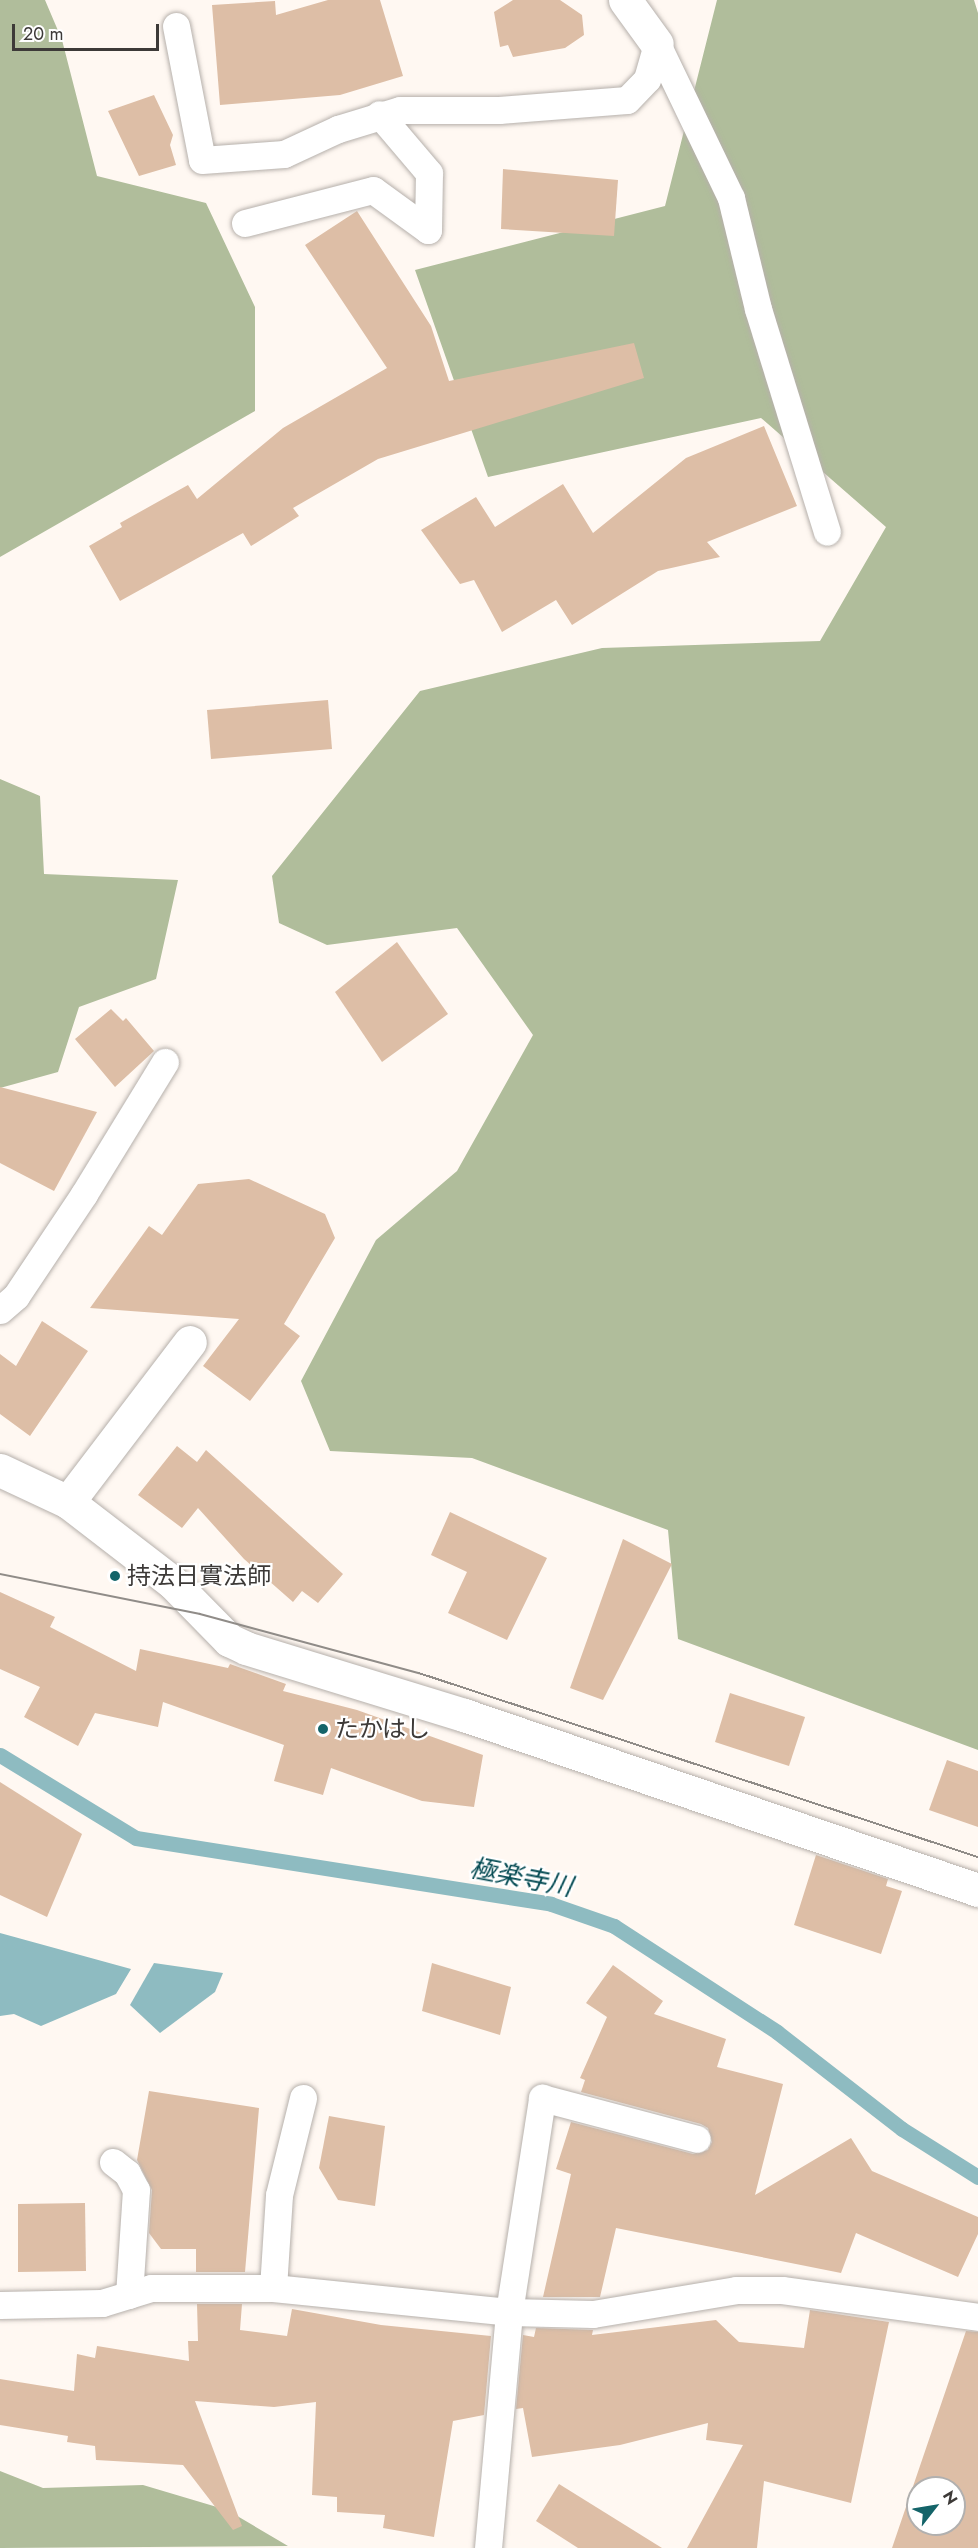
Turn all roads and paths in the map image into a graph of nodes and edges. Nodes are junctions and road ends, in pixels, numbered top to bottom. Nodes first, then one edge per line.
1 (625, 0) edge
2 (176, 26) dead end
3 (657, 44) junction
4 (379, 114) junction
5 (244, 223) dead end
6 (827, 532) dead end
7 (165, 1062) dead end
8 (0, 1310) edge
9 (190, 1342) dead end
10 (0, 1470) edge
11 (68, 1502) junction
12 (978, 1890) edge
13 (303, 2098) dead end
14 (697, 2139) dead end
15 (113, 2162) dead end
16 (273, 2288) junction
17 (129, 2295) junction
18 (0, 2305) edge
19 (509, 2312) junction
20 (976, 2312) edge
21 (488, 2548) edge

1 - 3 street
2 - 4 lane
3 - 4 lane
3 - 6 lane
4 - 5 lane
7 - 8 lane
9 - 11 street
10 - 11 street
11 - 12 street
13 - 16 lane
14 - 19 lane
15 - 17 lane
16 - 17 lane
16 - 19 lane
17 - 18 lane
19 - 20 lane
19 - 21 lane

